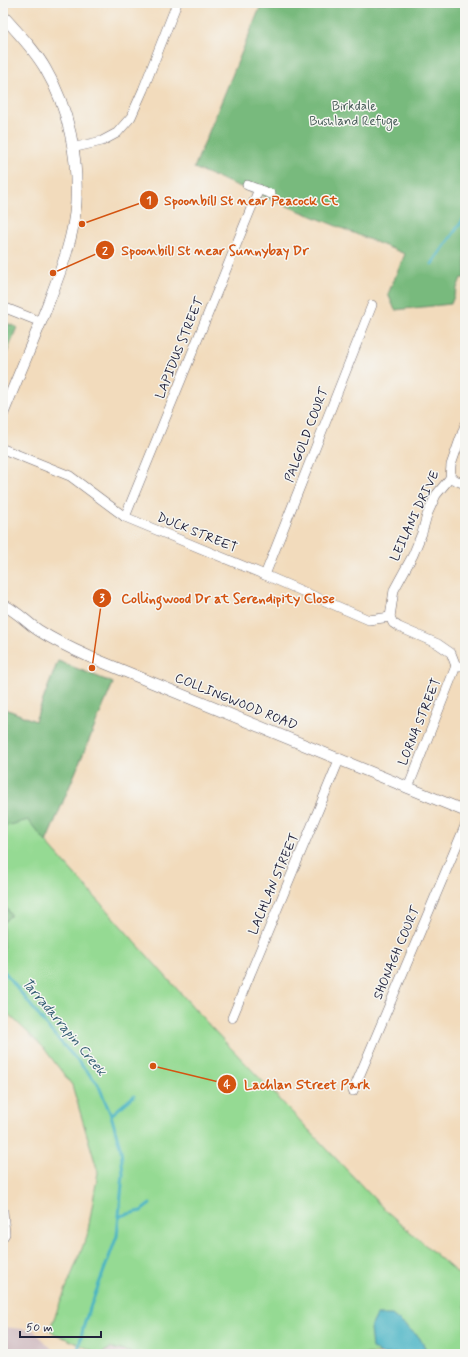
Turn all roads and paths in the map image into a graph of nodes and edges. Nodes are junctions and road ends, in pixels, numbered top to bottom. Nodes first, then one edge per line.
1 (177, 3) edge
2 (3, 16) edge
3 (72, 148) junction
4 (247, 185) dead end
5 (259, 189) junction
6 (271, 194) dead end
7 (372, 305) dead end
8 (3, 307) edge
9 (41, 322) junction
10 (3, 413) edge
11 (465, 425) edge
12 (3, 449) edge
13 (450, 478) junction
14 (465, 484) edge
15 (125, 517) junction
16 (266, 575) junction
17 (3, 605) edge
18 (390, 617) junction
19 (460, 666) edge
20 (340, 760) junction
21 (408, 788) junction
22 (465, 811) edge
23 (465, 826) edge
24 (232, 1018) dead end
25 (353, 1091) dead end
26 (3, 1211) edge
27 (3, 1237) edge

1 - 3 street
2 - 3 street
3 - 9 street
4 - 5 street
5 - 6 street
5 - 15 street, LAPIDUS STREET
7 - 16 street, PALGOLD COURT
8 - 9 street
9 - 10 street
11 - 13 street, LEILANI DRIVE
12 - 15 street, DUCK STREET
13 - 14 street
13 - 18 street, LEILANI DRIVE
15 - 16 street, DUCK STREET
16 - 18 street, DUCK STREET
17 - 20 street, COLLINGWOOD ROAD
18 - 19 street
19 - 21 street, LORNA STREET
20 - 21 street, COLLINGWOOD ROAD
20 - 24 street, LACHLAN STREET
21 - 22 street, COLLINGWOOD ROAD
23 - 25 street, SHONAGH COURT
26 - 27 street

